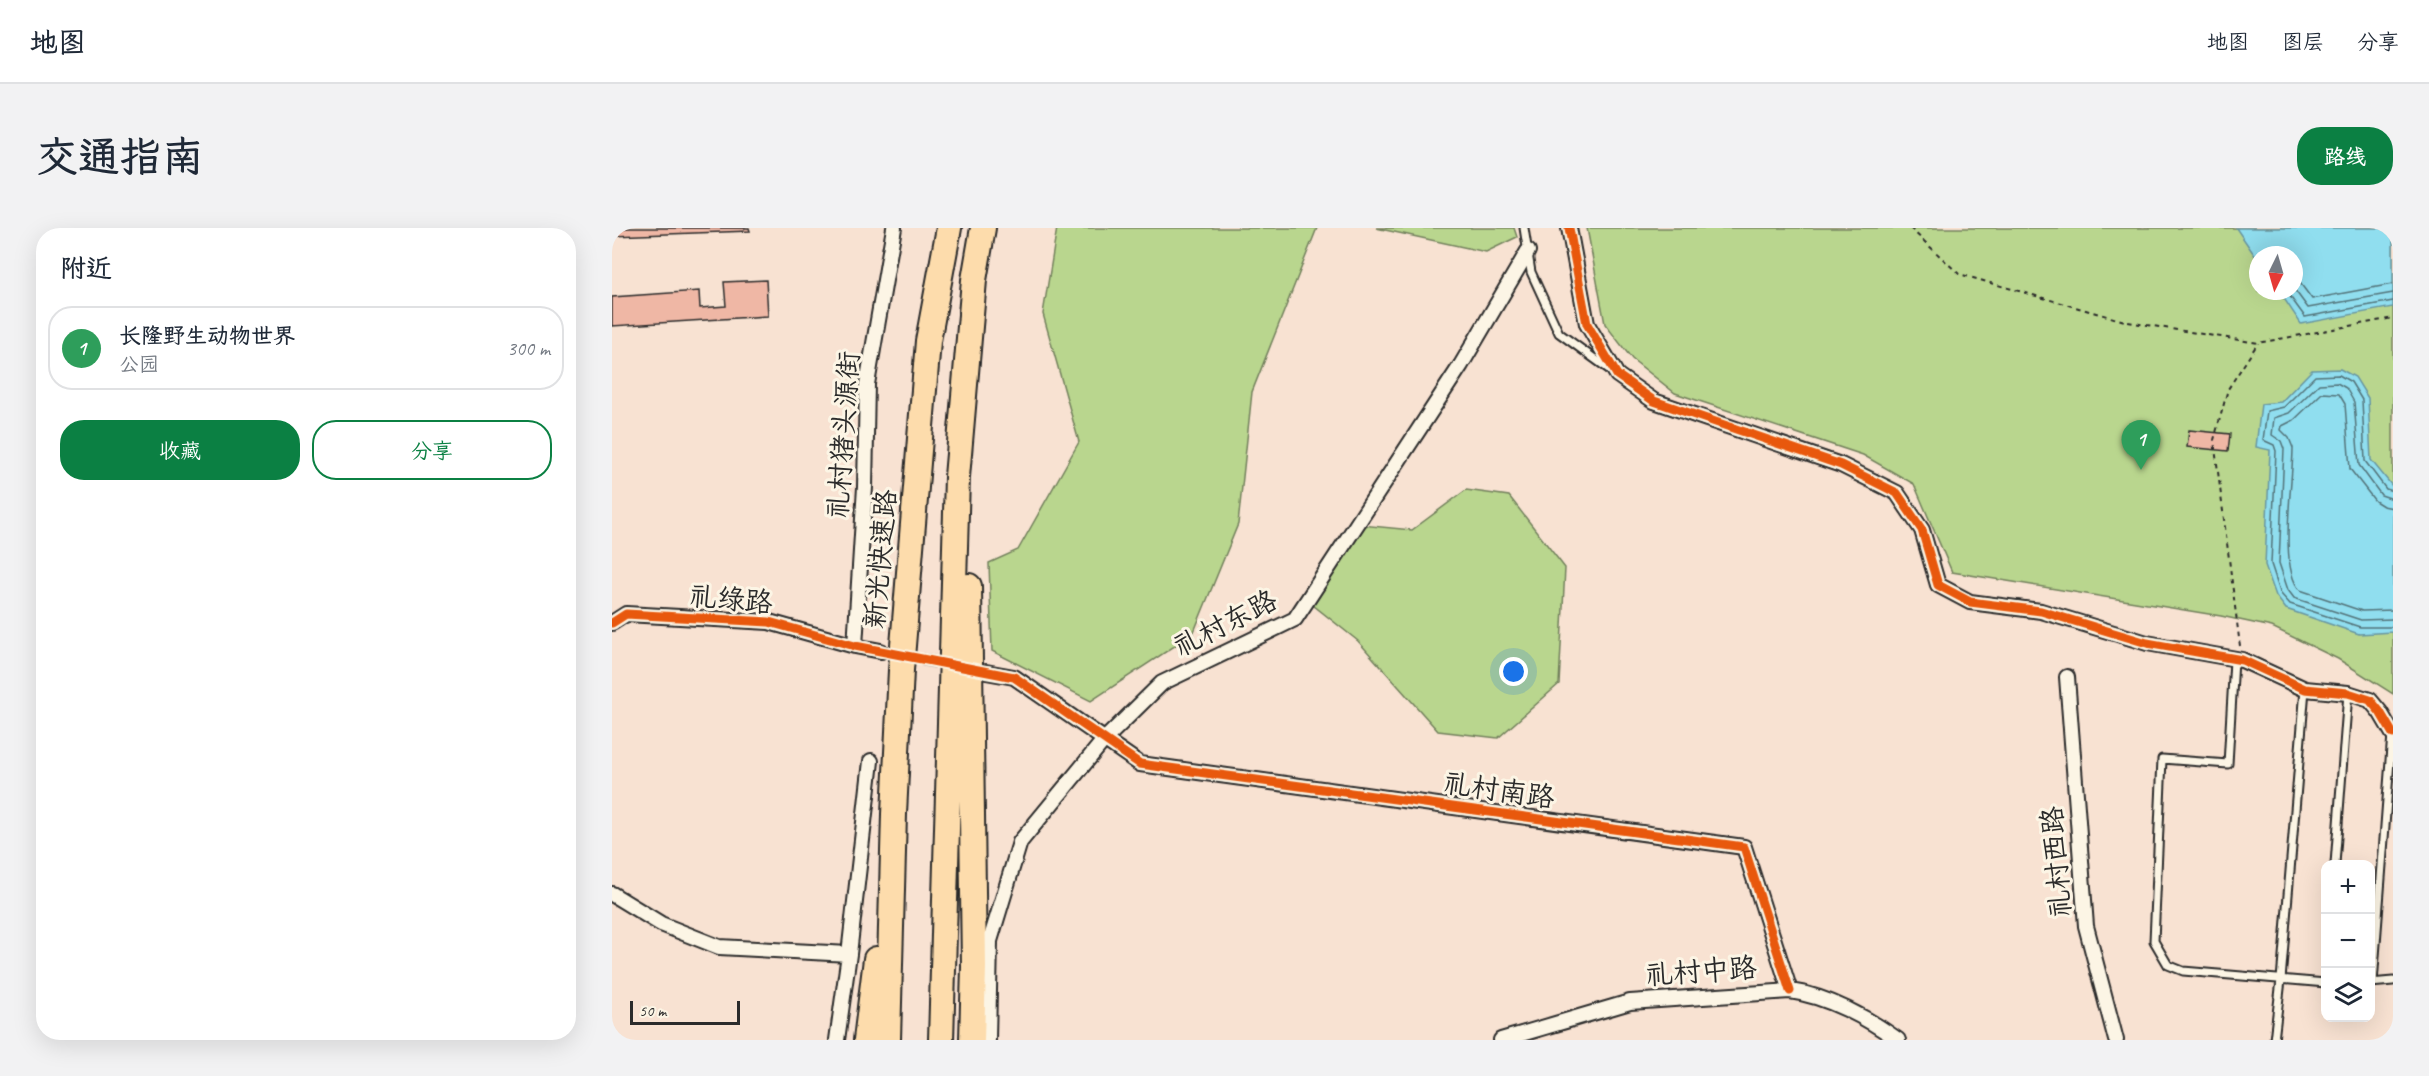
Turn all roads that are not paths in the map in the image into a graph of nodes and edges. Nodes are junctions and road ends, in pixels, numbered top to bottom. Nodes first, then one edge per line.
1 (894, 228) edge
2 (949, 228) edge
3 (983, 228) edge
4 (1524, 228) edge
5 (1569, 228) edge
6 (1528, 251) junction
7 (1617, 375) junction
8 (965, 389) junction
9 (612, 623) edge
10 (855, 646) junction
11 (881, 651) tunnel mouth
12 (2238, 660) junction
13 (986, 672) dead end
14 (2067, 677) dead end
15 (2306, 689) junction
16 (2348, 693) junction
17 (2393, 734) edge
18 (1104, 740) junction
19 (871, 761) dead end
20 (894, 814) junction
21 (2335, 860) edge
22 (612, 894) edge
23 (849, 954) junction
24 (2373, 968) edge
25 (2281, 980) junction
26 (2393, 981) edge
27 (2321, 983) edge
28 (2375, 983) edge
29 (1790, 991) junction
30 (837, 1040) edge
31 (866, 1040) edge
32 (888, 1040) edge
33 (941, 1040) edge
34 (972, 1040) edge
35 (988, 1040) edge
36 (1501, 1040) edge
37 (1898, 1040) edge
38 (2116, 1040) edge
39 (2274, 1040) edge

1 - 10 street, 礼村猪头源街
2 - 20 highway, 新光快速路
3 - 8 highway
4 - 6 lane
5 - 7 street
6 - 7 lane
6 - 18 street, 礼村东路
7 - 12 street
8 - 33 highway
8 - 34 highway
9 - 10 street, 礼绿路
10 - 11 street, 礼绿路
12 - 15 street
12 - 25 lane
13 - 18 street
14 - 38 street, 礼村西路
15 - 16 street
15 - 25 lane
16 - 17 street
16 - 21 lane
17 - 24 lane
18 - 29 street, 礼村南路
18 - 35 street, 礼村东路
19 - 23 street
20 - 31 highway
20 - 32 highway, 新光快速路
22 - 23 street
23 - 30 street
25 - 27 lane
25 - 39 lane
26 - 28 lane
29 - 36 street, 礼村中路
29 - 37 street, 礼村中路

